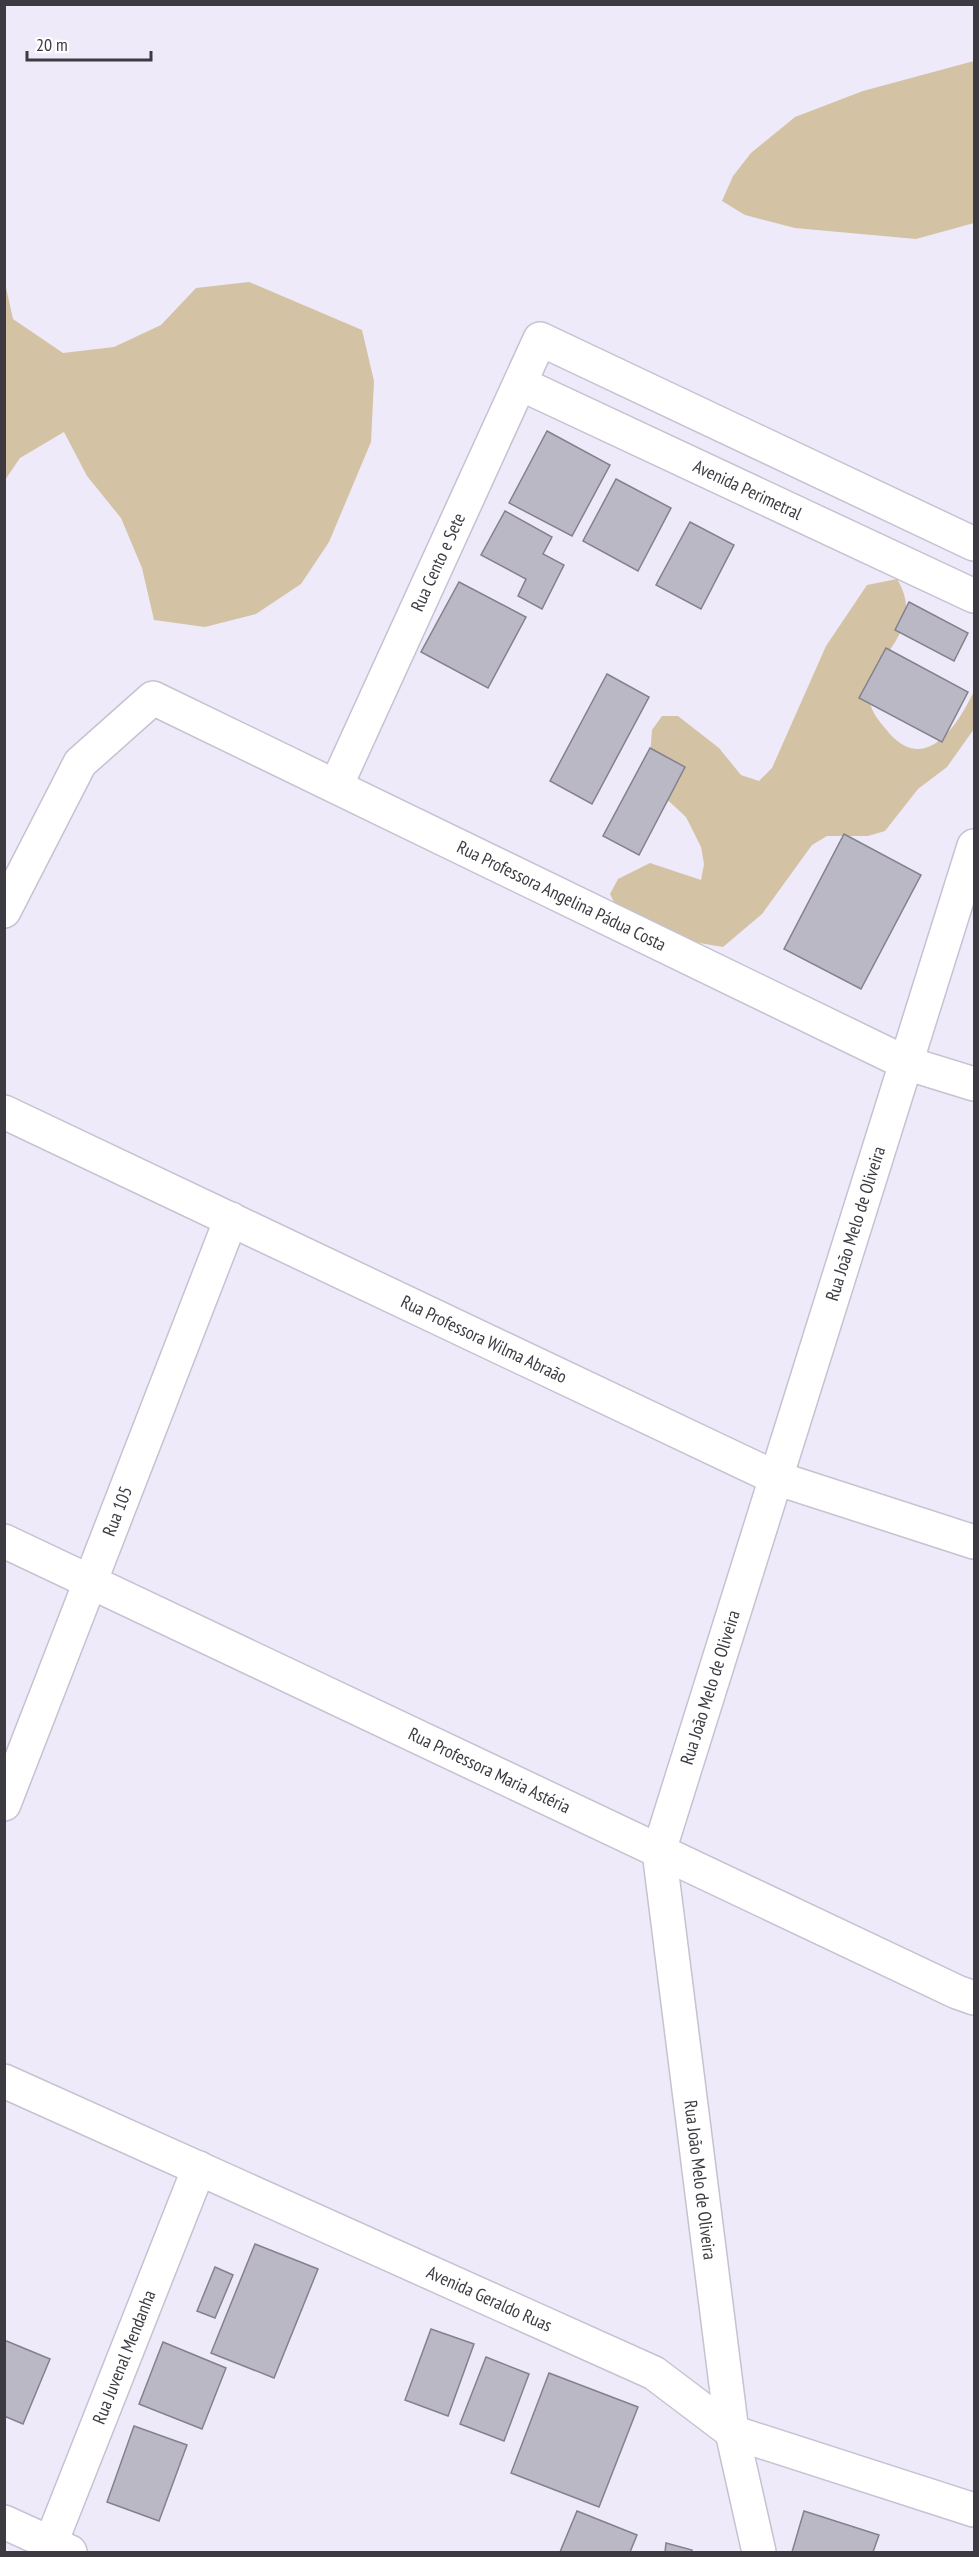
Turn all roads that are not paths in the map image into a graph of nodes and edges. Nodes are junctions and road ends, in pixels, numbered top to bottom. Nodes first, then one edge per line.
1 (521, 384) junction
2 (975, 544) edge
3 (975, 596) edge
4 (336, 786) junction
5 (975, 846) edge
6 (4, 911) edge
7 (906, 1063) junction
8 (975, 1084) edge
9 (4, 1112) edge
10 (231, 1219) junction
11 (776, 1478) junction
12 (4, 1541) edge
13 (975, 1542) edge
14 (91, 1582) junction
15 (4, 1804) edge
16 (659, 1851) junction
17 (975, 1998) edge
18 (4, 2080) edge
19 (199, 2168) junction
20 (732, 2432) junction
21 (975, 2510) edge
22 (4, 2522) edge
23 (60, 2549) edge
24 (759, 2553) edge

1 - 2 street, Rua Cento e Sete
1 - 3 street, Avenida Perimetral
1 - 4 street, Rua Cento e Sete
4 - 6 street, Rua Professora Angelina Pádua Costa
4 - 7 street, Rua Professora Angelina Pádua Costa
5 - 7 street, Rua João Melo de Oliveira
7 - 8 street, Rua Professora Angelina Pádua Costa
7 - 11 street, Rua João Melo de Oliveira
9 - 10 street, Rua Professora Wilma Abraão
10 - 11 street, Rua Professora Wilma Abraão
10 - 14 street, Rua 105
11 - 13 street, Rua Professora Wilma Abraão
11 - 16 street, Rua João Melo de Oliveira
12 - 14 street, Rua Professora Maria Astéria
14 - 15 street, Rua 105
14 - 16 street, Rua Professora Maria Astéria
16 - 17 street, Rua Professora Maria Astéria
16 - 20 street, Rua João Melo de Oliveira
18 - 19 street, Avenida Geraldo Ruas
19 - 20 street, Avenida Geraldo Ruas
19 - 23 street, Rua Juvenal Mendanha
20 - 21 street, Avenida Geraldo Ruas
20 - 24 street, Rua João Melo de Oliveira
22 - 23 street

